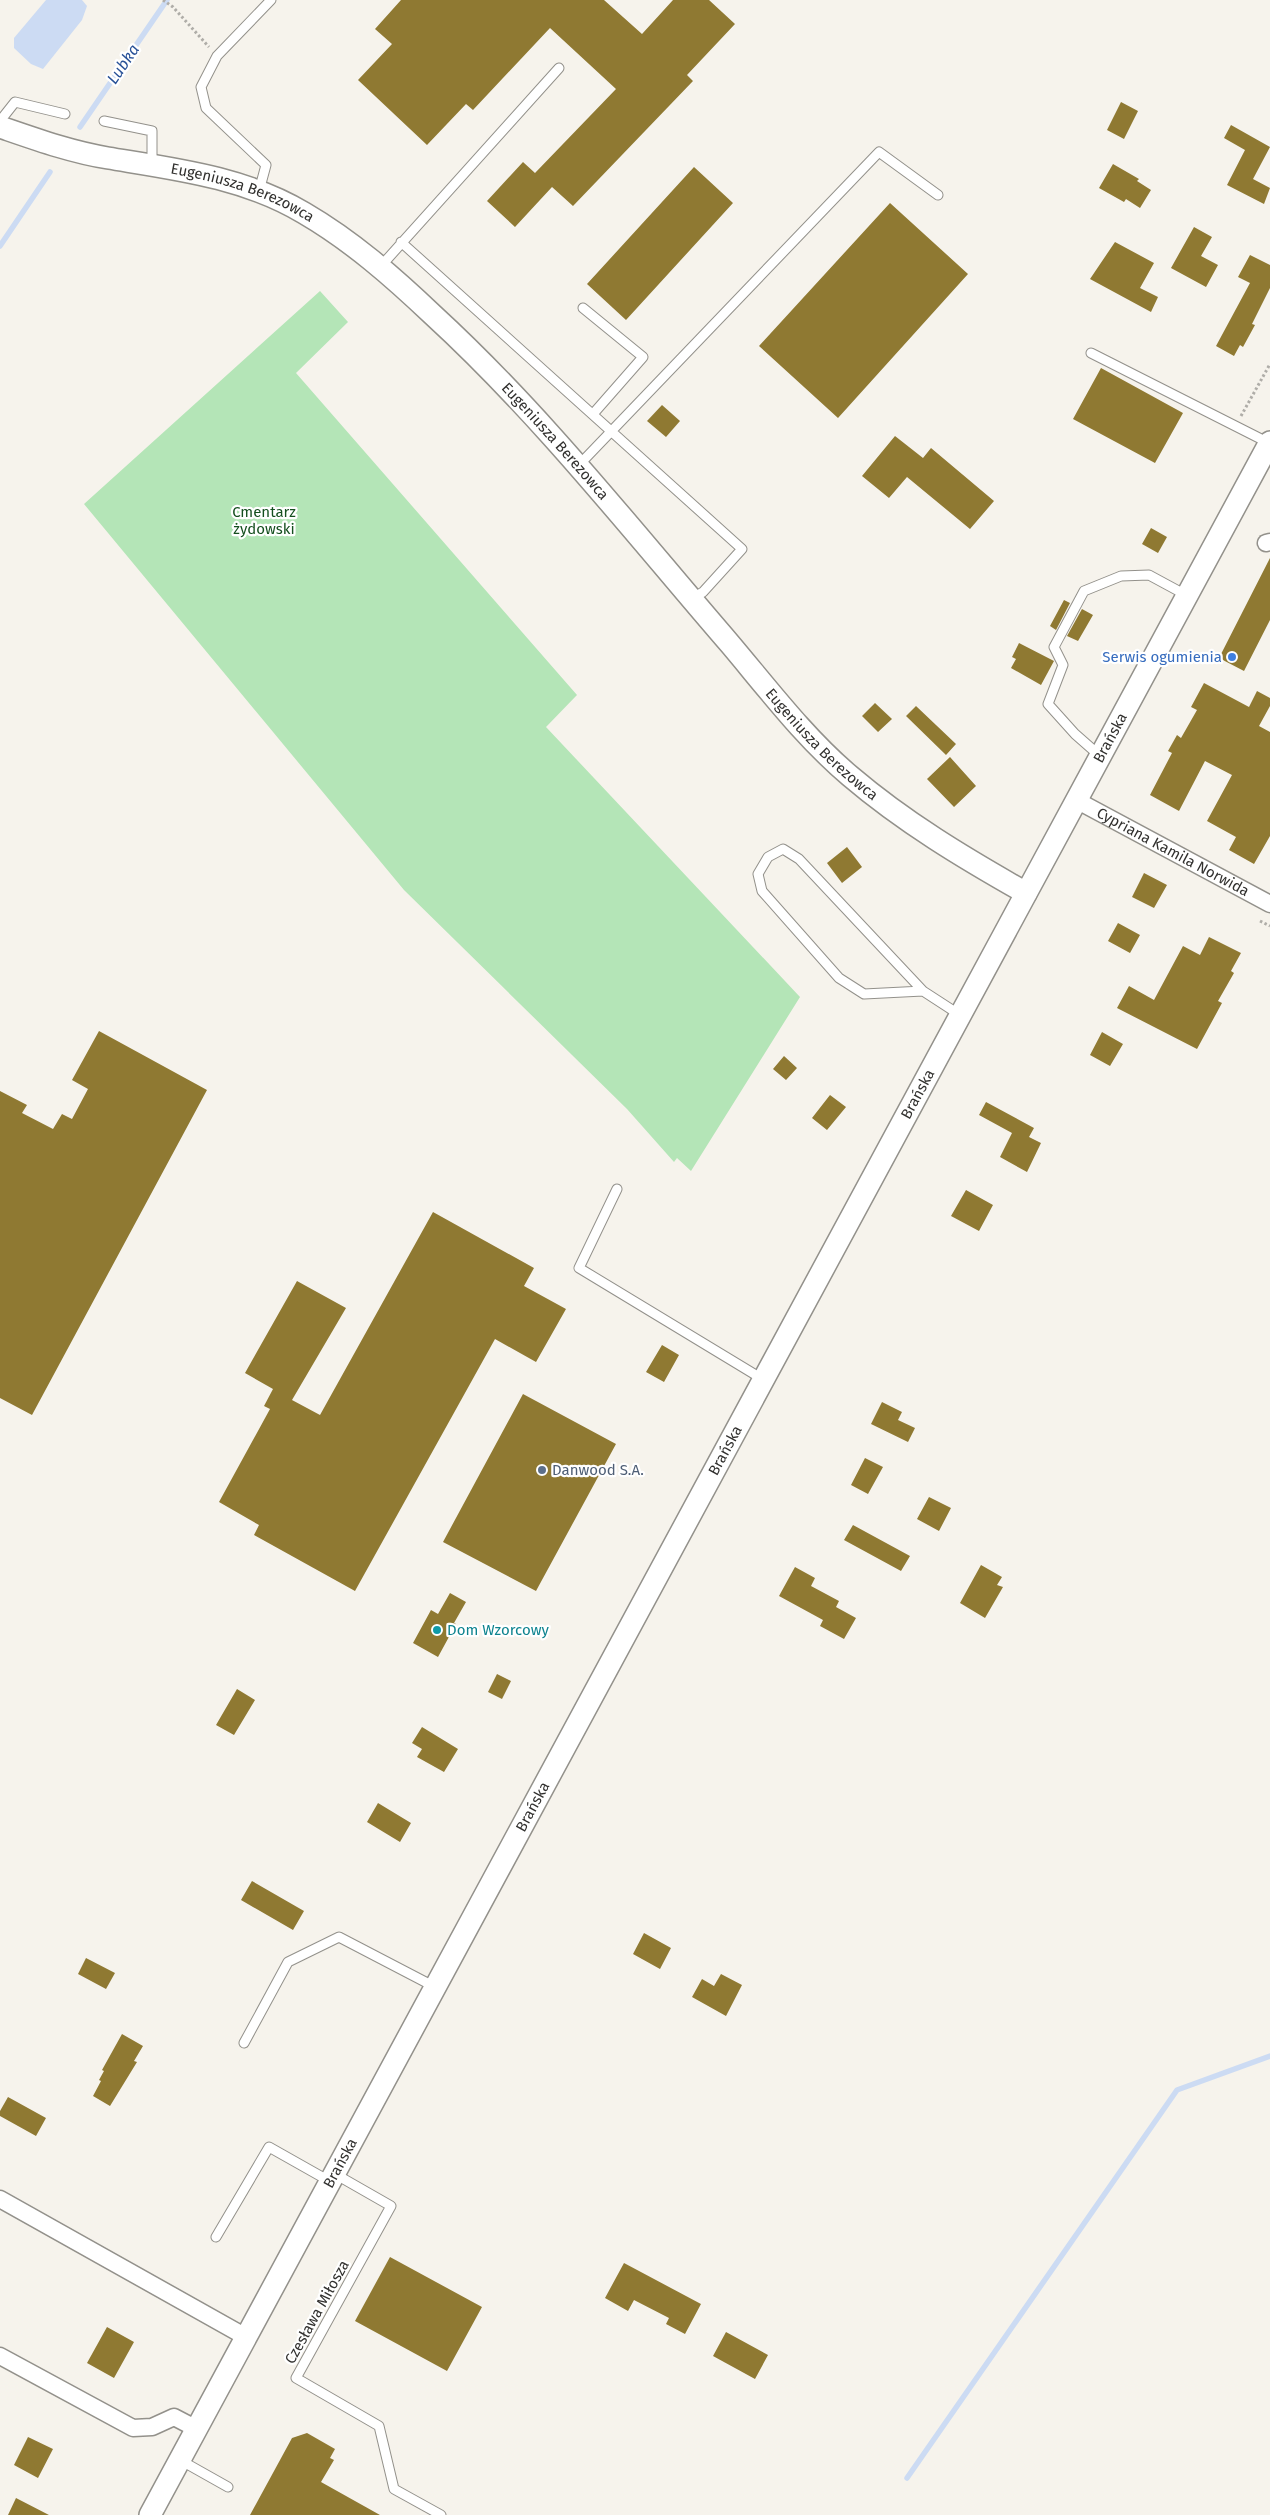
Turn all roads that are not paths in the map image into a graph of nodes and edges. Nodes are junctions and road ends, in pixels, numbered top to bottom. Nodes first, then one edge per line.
1 (271, 0) edge
2 (559, 68) dead end
3 (65, 114) dead end
4 (0, 121) edge
5 (104, 121) dead end
6 (0, 127) edge
7 (152, 163) junction
8 (259, 192) junction
9 (938, 196) dead end
10 (401, 242) junction
11 (381, 266) junction
12 (583, 308) dead end
13 (1091, 353) dead end
14 (593, 414) junction
15 (611, 432) junction
16 (1270, 443) edge
17 (578, 466) junction
18 (1187, 596) junction
19 (691, 600) junction
20 (1100, 756) junction
21 (1076, 800) junction
22 (1026, 893) junction
23 (1270, 904) edge
24 (922, 991) junction
25 (960, 1015) junction
26 (617, 1189) dead end
27 (765, 1380) junction
28 (436, 1988) junction
29 (244, 2043) dead end
30 (333, 2178) junction
31 (0, 2199) edge
32 (216, 2236) dead end
33 (246, 2337) junction
34 (0, 2356) edge
35 (197, 2428) junction
36 (180, 2460) junction
37 (228, 2487) dead end
38 (150, 2515) edge
39 (441, 2515) edge

1 - 8 lane
2 - 10 lane
3 - 4 lane
5 - 7 lane
6 - 7 street, Eugeniusza Berezowca
7 - 8 street, Eugeniusza Berezowca
8 - 11 street, Eugeniusza Berezowca
9 - 15 lane
10 - 11 lane
10 - 14 lane
11 - 17 street, Eugeniusza Berezowca
12 - 14 lane
13 - 16 lane
14 - 15 lane
15 - 17 lane
15 - 19 lane
16 - 18 street, Brańska
17 - 19 street, Eugeniusza Berezowca
18 - 20 street, Brańska
18 - 20 lane
19 - 22 street, Eugeniusza Berezowca
20 - 21 street, Brańska
21 - 22 street, Brańska
21 - 23 street, Cypriana Kamila Norwida
22 - 25 street, Brańska
24 - 24 lane
24 - 25 lane
25 - 27 street, Brańska
26 - 27 lane
27 - 28 street, Brańska
28 - 29 lane
28 - 30 street, Brańska
30 - 32 lane
30 - 33 street, Brańska
30 - 39 lane, Czesława Miłosza
31 - 33 street
33 - 35 street, Brańska
34 - 35 street
35 - 36 street, Brańska
36 - 37 lane
36 - 38 street, Brańska

